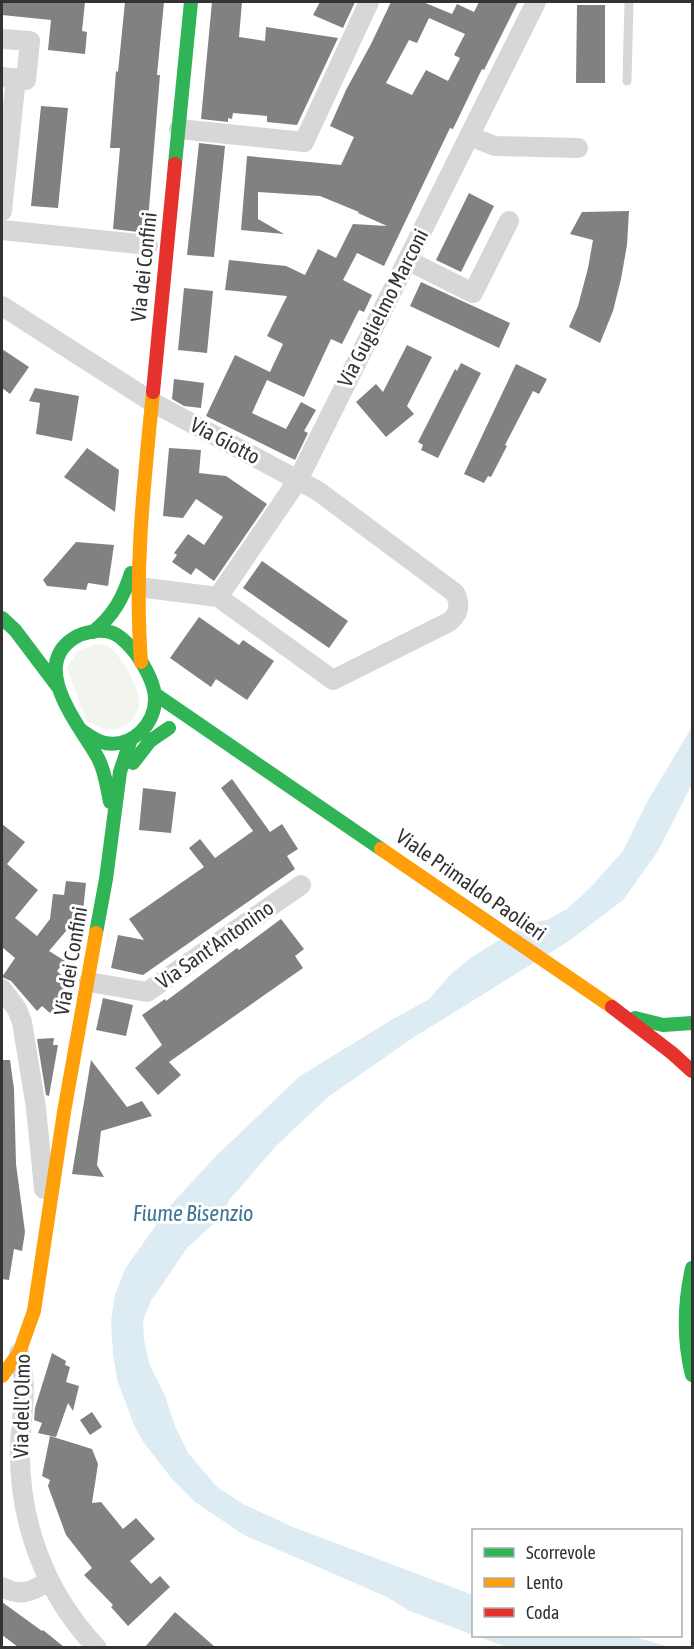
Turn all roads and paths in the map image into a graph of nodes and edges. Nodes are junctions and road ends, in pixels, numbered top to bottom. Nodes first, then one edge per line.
1 (191, 2) edge
2 (369, 2) edge
3 (536, 2) edge
4 (629, 2) edge
5 (2, 39) edge
6 (9, 78) edge
7 (627, 81) dead end
8 (179, 129) junction
9 (469, 136) junction
10 (578, 148) dead end
11 (2, 212) edge
12 (509, 221) dead end
13 (2, 230) edge
14 (148, 245) dead end
15 (407, 260) junction
16 (4, 306) edge
17 (152, 402) junction
18 (298, 480) junction
19 (139, 537) junction
20 (138, 587) junction
21 (219, 597) junction
22 (2, 618) edge
23 (138, 622) junction
24 (15, 630) junction
25 (93, 632) junction
26 (72, 638) junction
27 (141, 662) junction
28 (58, 687) junction
29 (155, 694) junction
30 (169, 728) junction
31 (81, 730) junction
32 (136, 736) junction
33 (222, 739) junction
34 (117, 803) junction
35 (113, 817) junction
36 (301, 885) dead end
37 (89, 982) junction
38 (2, 989) edge
39 (617, 1011) junction
40 (693, 1023) edge
41 (693, 1071) edge
42 (36, 1108) junction
43 (64, 1112) junction
44 (49, 1219) junction
45 (693, 1268) edge
46 (20, 1353) junction
47 (2, 1376) edge
48 (693, 1376) edge
49 (48, 1581) junction
50 (2, 1587) edge
51 (97, 1647) edge

1 - 8 main road, Via dei Confini
2 - 8 street
3 - 9 street, Via Guglielmo Marconi
4 - 7 lane
5 - 6 street
6 - 11 street
8 - 17 main road, Via dei Confini
9 - 10 street
9 - 15 street, Via Guglielmo Marconi
12 - 15 street
13 - 14 street
15 - 18 street, Via Guglielmo Marconi
16 - 17 street, Via Giotto
17 - 18 street, Via Giotto
17 - 19 main road, Via dei Confini
18 - 21 street, Via Guglielmo Marconi
18 - 21 street, Via Giotto
19 - 20 main road, Via dei Confini
19 - 25 main road, Via dei Confini
20 - 21 street
20 - 23 main road, Via dei Confini
22 - 24 main road
23 - 27 main road, Via dei Confini
23 - 33 main road
24 - 26 main road
24 - 28 main road
25 - 26 main road, Via dei Confini
25 - 27 main road, Via dei Confini
26 - 28 main road, Via dei Confini
27 - 29 main road, Via dei Confini
28 - 31 main road, Via dei Confini
29 - 32 main road, Via dei Confini
29 - 33 main road, Viale Primaldo Paolieri
30 - 32 main road, Viale Primaldo Paolieri
30 - 33 main road, Viale Primaldo Paolieri
30 - 34 main road
31 - 32 main road
31 - 35 main road, Via dei Confini
32 - 34 main road, Via dei Confini
33 - 39 main road, Viale Primaldo Paolieri
34 - 35 main road, Via dei Confini
35 - 37 main road, Via dei Confini
36 - 37 street, Via Sant'Antonino
37 - 43 main road, Via dei Confini
38 - 42 street
39 - 40 main road
39 - 41 main road, Viale Primaldo Paolieri
42 - 43 street
42 - 44 street
43 - 44 main road, Via dell'Olmo
44 - 46 main road, Via dell'Olmo
45 - 48 main road
46 - 47 main road
46 - 49 street, Via dell'Olmo
49 - 50 street
49 - 51 street, Via dell'Olmo

